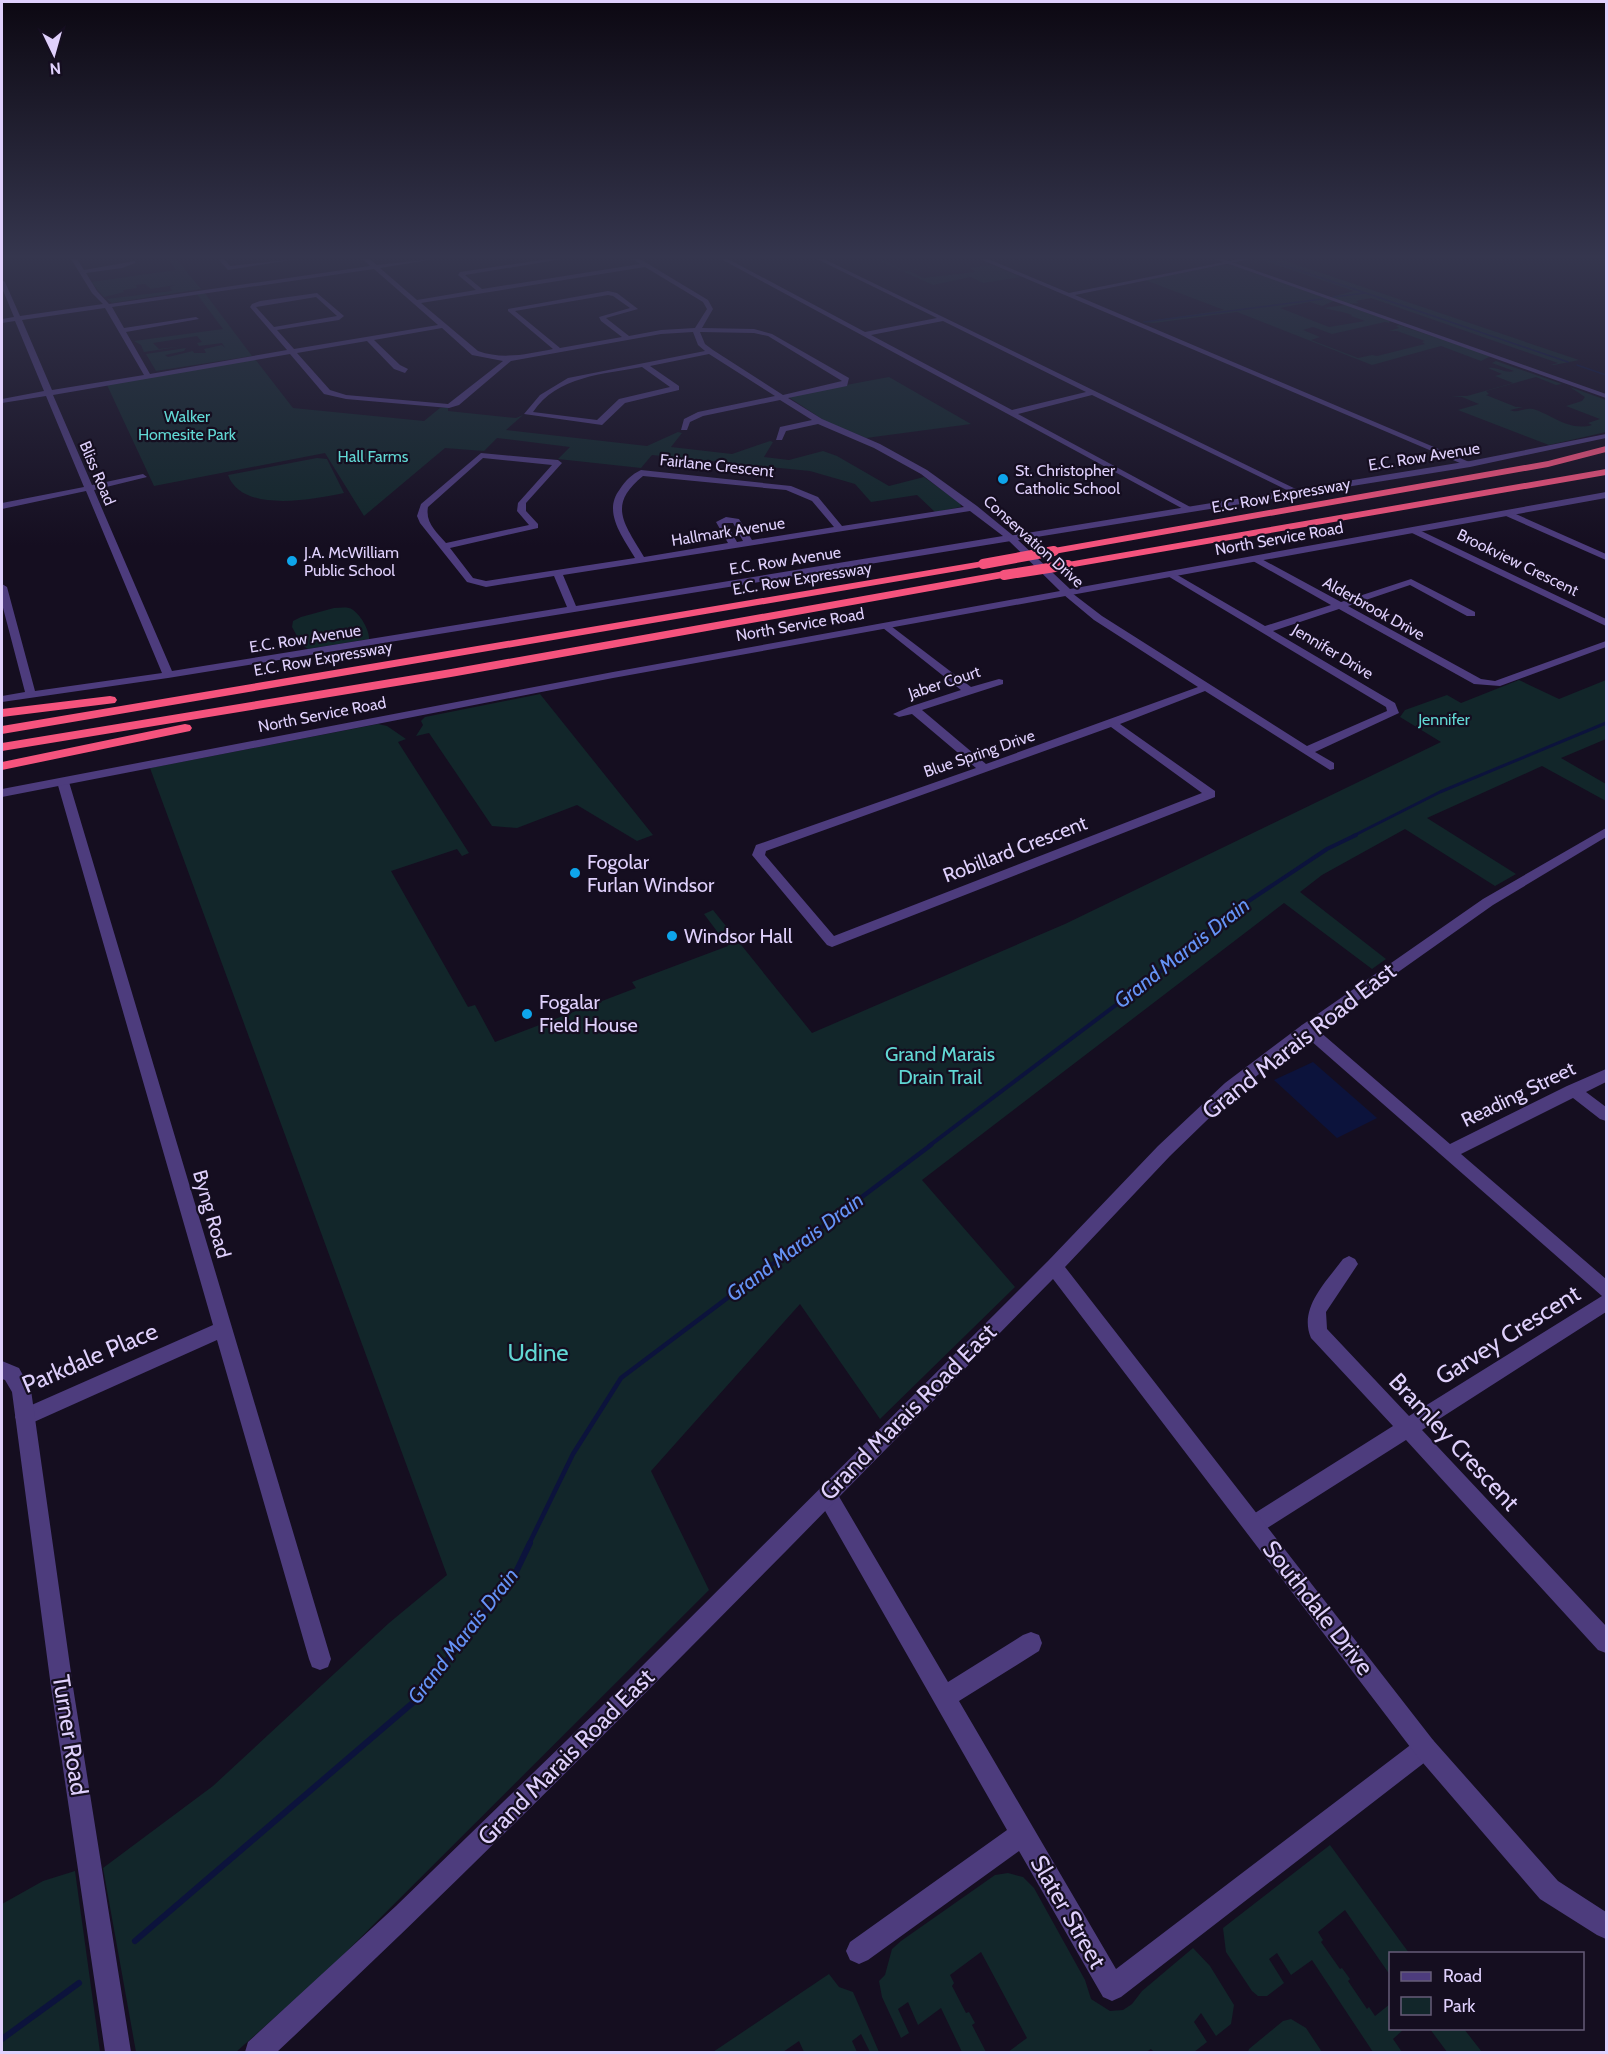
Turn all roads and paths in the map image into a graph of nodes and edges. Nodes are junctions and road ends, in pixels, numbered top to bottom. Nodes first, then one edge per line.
1 (32, 355) edge
2 (136, 355) edge
3 (270, 355) edge
4 (295, 355) edge
5 (384, 355) edge
6 (481, 355) edge
7 (535, 355) edge
8 (690, 355) edge
9 (716, 355) edge
10 (803, 355) edge
11 (904, 355) edge
12 (1018, 355) edge
13 (1212, 355) edge
14 (1490, 355) edge
15 (509, 359) junction
16 (643, 364) junction
17 (405, 371) dead end
18 (148, 376) junction
19 (1094, 392) junction
20 (48, 393) junction
21 (1606, 396) edge
22 (780, 397) junction
23 (2, 401) edge
24 (1011, 413) junction
25 (819, 421) junction
26 (684, 428) dead end
27 (1606, 436) edge
28 (779, 438) dead end
29 (1606, 449) edge
30 (1470, 464) junction
31 (1606, 472) edge
32 (143, 477) dead end
33 (89, 489) junction
34 (1298, 492) junction
35 (1606, 495) edge
36 (2, 506) edge
37 (974, 508) junction
38 (1190, 509) junction
39 (1509, 514) junction
40 (840, 529) junction
41 (1415, 531) junction
42 (1011, 538) junction
43 (749, 543) junction
44 (734, 545) junction
45 (443, 547) junction
46 (1606, 557) edge
47 (1256, 559) junction
48 (641, 560) junction
49 (558, 573) junction
50 (1171, 575) junction
51 (2, 586) edge
52 (1068, 593) junction
53 (1340, 606) junction
54 (573, 610) junction
55 (1471, 614) dead end
56 (1606, 623) edge
57 (887, 626) junction
58 (1265, 630) junction
59 (1606, 644) edge
60 (395, 663) junction
61 (451, 673) junction
62 (168, 675) junction
63 (999, 682) dead end
64 (1207, 687) junction
65 (969, 691) junction
66 (31, 695) junction
67 (2, 699) edge
68 (913, 709) junction
69 (2, 713) edge
70 (898, 714) dead end
71 (1112, 723) junction
72 (2, 730) edge
73 (2, 747) edge
74 (1308, 751) junction
75 (2, 766) edge
76 (1330, 766) dead end
77 (984, 769) junction
78 (63, 782) junction
79 (2, 793) edge
80 (1606, 832) edge
81 (761, 848) joint
82 (1307, 1029) junction
83 (1606, 1075) edge
84 (1573, 1090) junction
85 (1606, 1115) edge
86 (1449, 1152) junction
87 (1349, 1264) dead end
88 (1054, 1266) junction
89 (1606, 1290) edge
90 (1606, 1303) edge
91 (224, 1329) junction
92 (2, 1370) edge
93 (25, 1417) junction
94 (1406, 1430) junction
95 (827, 1495) junction
96 (1254, 1525) junction
97 (1606, 1642) edge
98 (1031, 1643) dead end
99 (320, 1659) dead end
100 (944, 1697) junction
101 (1425, 1748) junction
102 (1023, 1834) junction
103 (1606, 1926) edge
104 (859, 1951) dead end
105 (118, 2052) edge
106 (258, 2052) edge

1 - 20 street, Bliss Road
2 - 18 street
3 - 18 street
4 - 15 street
5 - 17 street
6 - 15 street
7 - 15 street
8 - 16 street
9 - 22 street, Conservation Drive
10 - 22 street
11 - 24 street
12 - 19 street
13 - 30 street
14 - 21 street
16 - 16 street
18 - 20 street
19 - 24 street
19 - 34 street
20 - 23 street
20 - 33 street, Bliss Road
22 - 25 street, Conservation Drive
22 - 26 street
24 - 38 street
25 - 28 street
25 - 37 street, Conservation Drive
27 - 30 street, E.C. Row Avenue
29 - 60 highway, E.C. Row Expressway, bridge
30 - 34 street, E.C. Row Avenue
31 - 61 highway, E.C. Row Expressway, bridge
32 - 33 street
33 - 36 street
33 - 62 street, Bliss Road
34 - 38 street, E.C. Row Avenue
35 - 39 street, North Service Road
37 - 40 street, Hallmark Avenue
37 - 42 street, Conservation Drive
38 - 42 street, E.C. Row Avenue
39 - 41 street, North Service Road
39 - 46 street
40 - 43 street, Hallmark Avenue
40 - 48 street, Fairlane Crescent
41 - 47 street, North Service Road
41 - 56 street, Brookview Crescent
42 - 52 street, Conservation Drive
42 - 54 street, E.C. Row Avenue
43 - 44 street, Hallmark Avenue
43 - 44 street
44 - 48 street, Hallmark Avenue
45 - 45 street
45 - 49 street, Hallmark Avenue
47 - 50 street, North Service Road
47 - 53 street, Alderbrook Drive
48 - 49 street, Hallmark Avenue
49 - 54 street
50 - 52 street, North Service Road
50 - 58 street, Jennifer Drive
51 - 66 street
52 - 57 street, North Service Road
52 - 64 street, Conservation Drive
53 - 55 street
53 - 58 street
53 - 59 street, Alderbrook Drive
54 - 62 street, E.C. Row Avenue
57 - 65 street
57 - 78 street, North Service Road
58 - 74 street, Jennifer Drive
60 - 69 highway
60 - 72 highway, E.C. Row Expressway
61 - 73 highway, E.C. Row Expressway
61 - 75 highway
62 - 66 street, E.C. Row Avenue
63 - 65 street, Jaber Court
64 - 71 street, Blue Spring Drive
64 - 74 street, Conservation Drive
65 - 68 street, Jaber Court
66 - 67 street, E.C. Row Avenue
68 - 70 street, Jaber Court
68 - 77 street
71 - 77 street, Blue Spring Drive
71 - 81 street, Robillard Crescent
74 - 76 street, Conservation Drive
77 - 81 street, Blue Spring Drive
78 - 79 street, North Service Road
78 - 91 street, Byng Road
80 - 82 street, Grand Marais Road East
82 - 86 street, Garvey Crescent
82 - 88 street, Grand Marais Road East
83 - 84 street, Reading Street
84 - 85 street
84 - 86 street, Reading Street
86 - 89 street, Garvey Crescent
87 - 94 street, Bramley Crescent
88 - 95 street, Grand Marais Road East
88 - 96 street, Southdale Drive
90 - 94 street, Garvey Crescent
91 - 93 street, Parkdale Place
91 - 99 street, Byng Road
92 - 93 street, Parkdale Place
93 - 105 street, Turner Road
94 - 96 street, Garvey Crescent
94 - 97 street, Bramley Crescent
95 - 100 street, Slater Street
95 - 106 street, Grand Marais Road East
96 - 101 street, Southdale Drive
98 - 100 street
100 - 102 street, Slater Street
101 - 102 street, Slater Street
101 - 103 street, Southdale Drive
102 - 104 street

